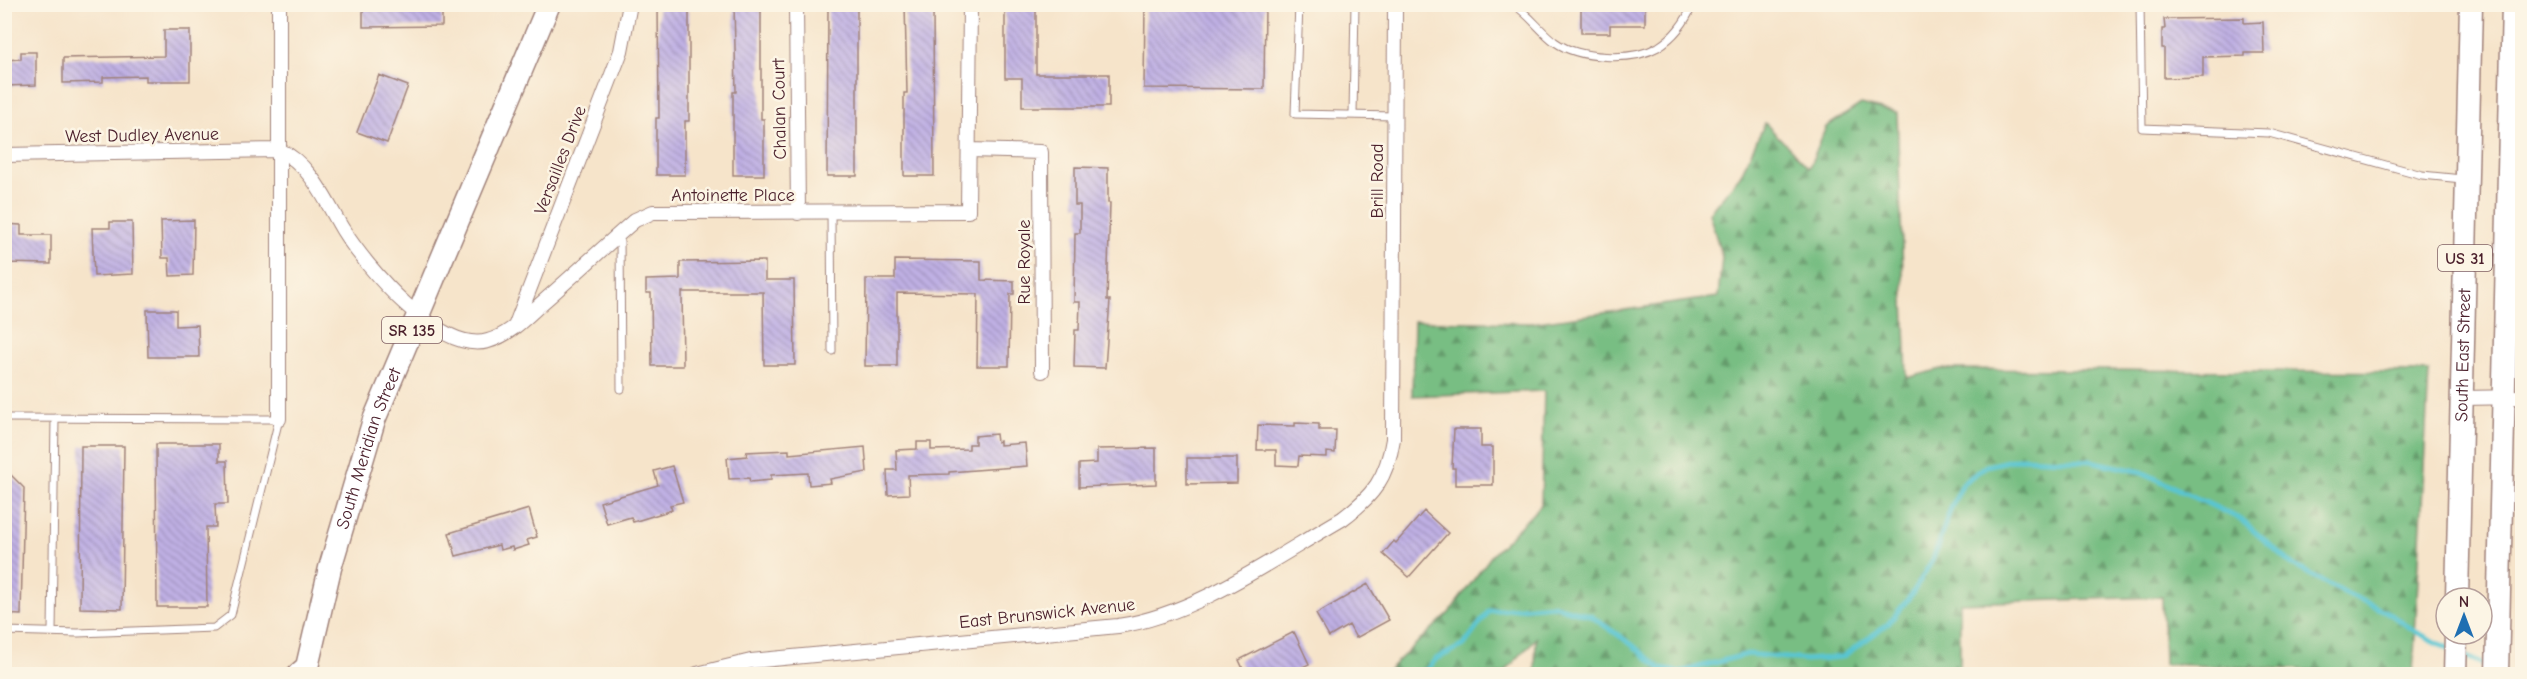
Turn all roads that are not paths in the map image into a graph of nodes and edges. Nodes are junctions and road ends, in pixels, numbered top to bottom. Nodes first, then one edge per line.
1 (279, 4) edge
2 (549, 4) edge
3 (630, 4) edge
4 (796, 4) edge
5 (970, 4) edge
6 (1299, 4) edge
7 (1355, 4) edge
8 (1395, 4) edge
9 (1693, 4) edge
10 (2140, 4) edge
11 (2470, 4) edge
12 (1515, 5) edge
13 (2516, 10) edge
14 (1353, 115) junction
15 (1395, 116) junction
16 (279, 150) junction
17 (969, 150) junction
18 (4, 155) edge
19 (2517, 179) edge
20 (2467, 180) junction
21 (831, 212) junction
22 (798, 213) junction
23 (620, 232) junction
24 (419, 315) junction
25 (515, 326) junction
26 (832, 351) dead end
27 (1394, 357) joint
28 (1042, 371) dead end
29 (621, 389) dead end
30 (2513, 397) edge
31 (2461, 398) junction
32 (4, 418) edge
33 (55, 418) junction
34 (279, 419) junction
35 (2457, 586) edge
36 (4, 631) edge
37 (52, 632) junction
38 (2456, 646) edge
39 (305, 672) edge
40 (697, 675) edge
41 (2455, 675) edge
42 (2497, 675) edge

1 - 16 street
2 - 24 main road, South Meridian Street / SR 135
3 - 25 street, Versailles Drive
4 - 22 street, Chalan Court
5 - 17 street
6 - 14 lane
7 - 14 lane
8 - 15 street, Brill Road
9 - 12 lane
10 - 20 lane
11 - 20 main road, South East Street / US 31
13 - 19 main road, US 31
14 - 15 lane
15 - 27 street, Brill Road
16 - 18 street, West Dudley Avenue
16 - 24 street, Antoinette Place
16 - 34 street
17 - 21 street, Antoinette Place
17 - 28 street, Rue Royale
19 - 30 main road, US 31
20 - 31 main road, South East Street / US 31
21 - 22 street, Antoinette Place
21 - 26 lane
22 - 23 street, Antoinette Place
23 - 25 street, Antoinette Place
23 - 29 lane
24 - 25 street, Antoinette Place
24 - 39 main road, South Meridian Street / SR 135
27 - 40 street, East Brunswick Avenue
30 - 31 street
30 - 42 main road, US 31
31 - 35 main road, South East Street / US 31
32 - 33 lane
33 - 34 lane
33 - 37 lane
34 - 37 lane
36 - 37 lane
38 - 41 main road

